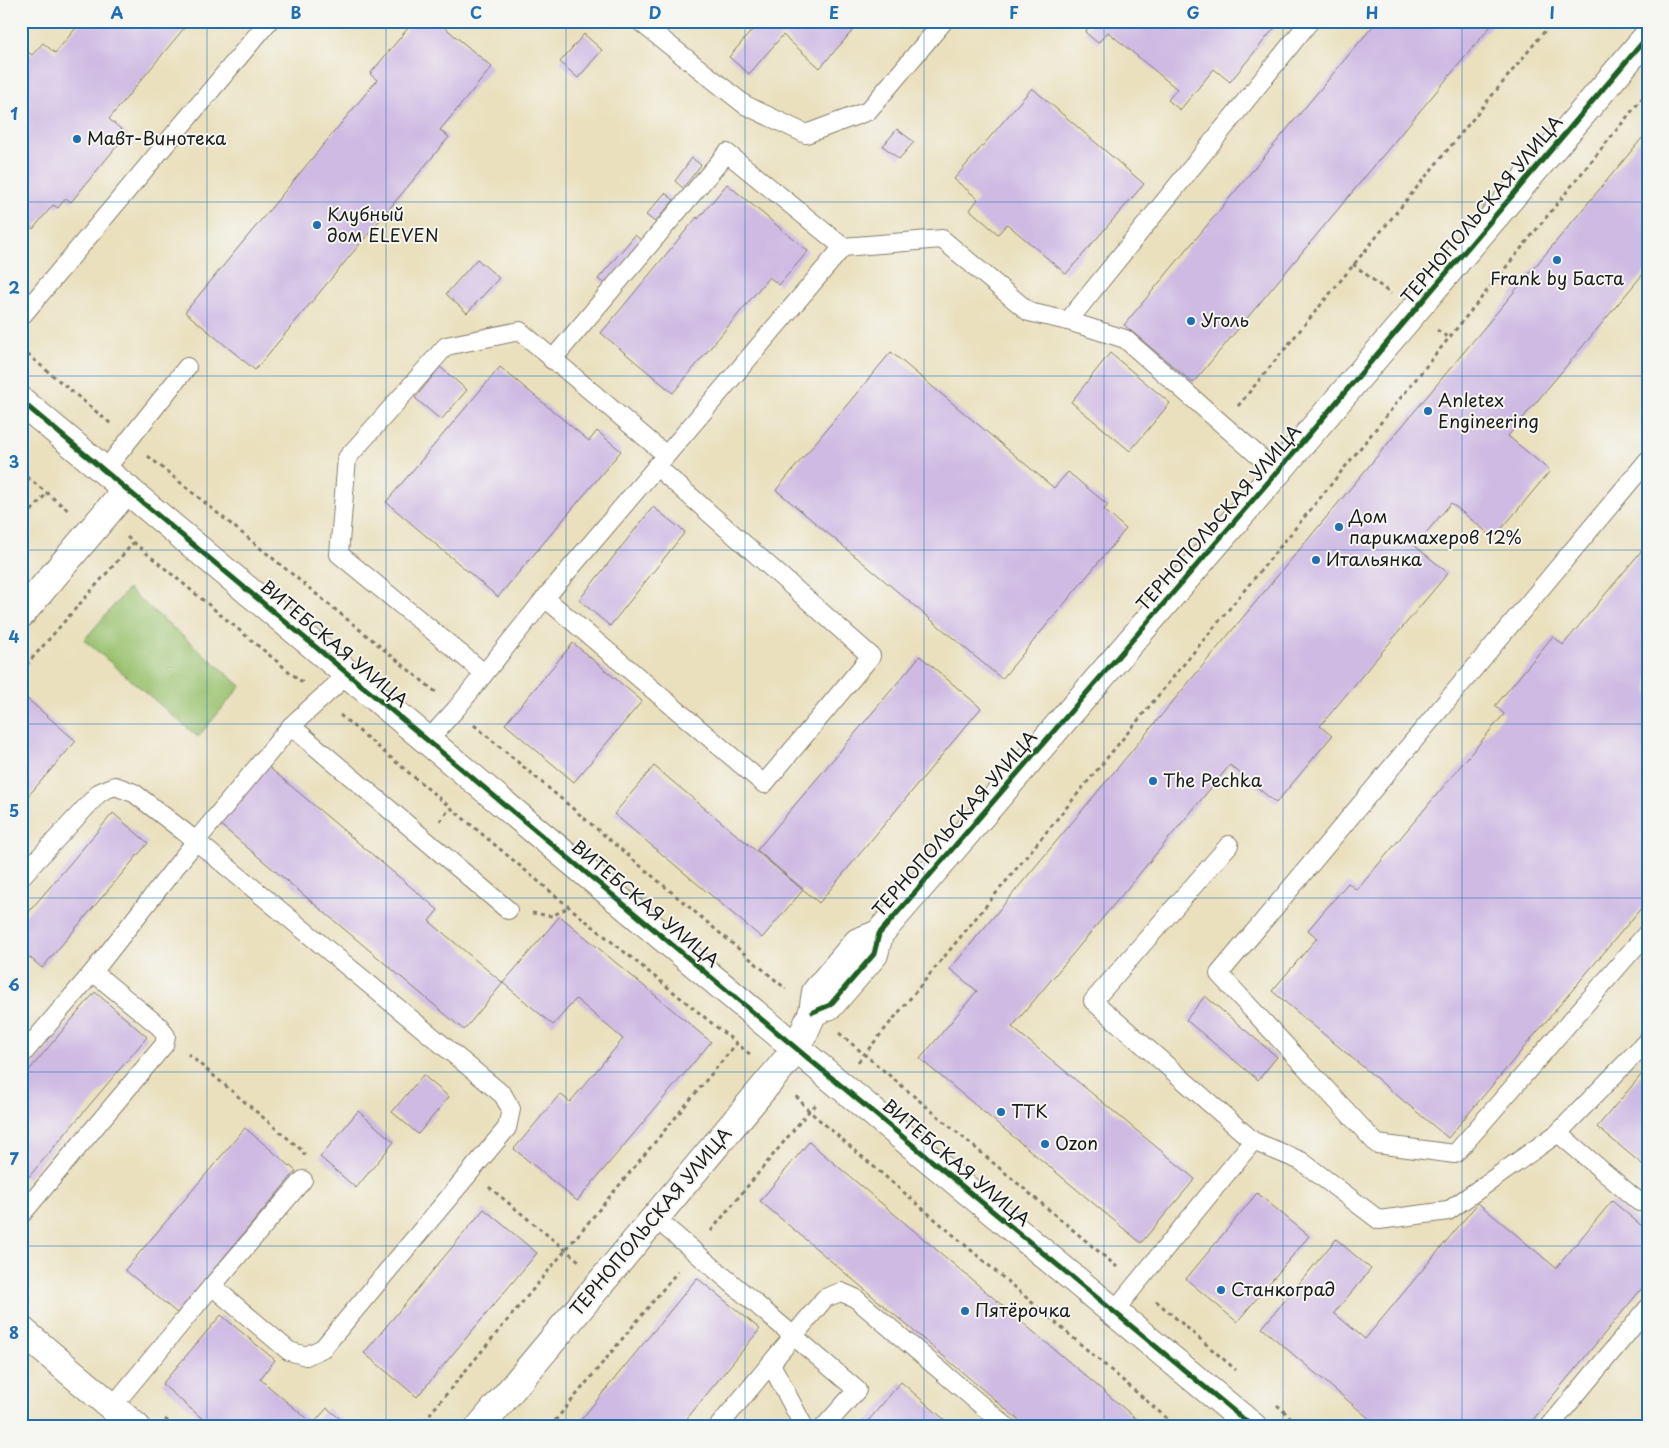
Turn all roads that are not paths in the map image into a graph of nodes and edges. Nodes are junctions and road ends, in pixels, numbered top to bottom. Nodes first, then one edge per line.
1 (270, 21) edge
2 (639, 21) edge
3 (944, 21) edge
4 (1310, 21) edge
5 (1644, 49) edge
6 (843, 247) junction
7 (24, 308) edge
8 (1068, 321) junction
9 (552, 360) junction
10 (186, 367) dead end
11 (21, 401) edge
12 (661, 460) junction
13 (1648, 460) edge
14 (105, 470) junction
15 (1278, 472) junction
16 (127, 489) junction
17 (545, 598) junction
18 (21, 614) edge
19 (484, 672) junction
20 (348, 674) junction
21 (291, 726) junction
22 (428, 740) junction
23 (196, 841) junction
24 (1229, 845) dead end
25 (21, 877) edge
26 (508, 910) road end
27 (1648, 932) edge
28 (93, 972) junction
29 (1648, 1040) edge
30 (797, 1048) junction
31 (21, 1056) edge
32 (1558, 1133) junction
33 (1253, 1141) junction
34 (303, 1180) road end
35 (1639, 1202) dead end
36 (21, 1215) edge
37 (655, 1218) junction
38 (212, 1286) junction
39 (1648, 1308) edge
40 (1114, 1311) junction
41 (21, 1330) edge
42 (794, 1336) junction
43 (771, 1364) junction
44 (112, 1407) junction
45 (136, 1427) edge
46 (480, 1427) edge
47 (718, 1427) edge
48 (804, 1427) edge
49 (824, 1427) edge
50 (1007, 1427) edge
51 (1253, 1427) edge
52 (1549, 1427) edge

1 - 7 lane
2 - 3 lane
4 - 8 lane
5 - 15 street, ТЕРНОПОЛЬСКАЯ УЛИЦА
6 - 8 lane
6 - 9 lane
6 - 12 lane
8 - 15 lane
9 - 12 lane
9 - 19 lane
10 - 14 lane
11 - 14 street, ВИТЕБСКАЯ УЛИЦА
12 - 17 lane
12 - 17 lane
13 - 27 lane
14 - 16 street, ВИТЕБСКАЯ УЛИЦА
15 - 30 street, ТЕРНОПОЛЬСКАЯ УЛИЦА
16 - 18 street
16 - 20 street, ВИТЕБСКАЯ УЛИЦА
17 - 19 lane
19 - 22 lane
20 - 21 lane
20 - 22 street, ВИТЕБСКАЯ УЛИЦА
21 - 23 lane
21 - 26 lane
22 - 30 street, ВИТЕБСКАЯ УЛИЦА
23 - 25 lane
23 - 28 lane
23 - 38 lane
24 - 33 lane
28 - 31 lane
28 - 36 lane
29 - 32 lane
30 - 37 street, ТЕРНОПОЛЬСКАЯ УЛИЦА
30 - 40 street, ВИТЕБСКАЯ УЛИЦА
32 - 33 lane
32 - 35 lane
33 - 40 lane
34 - 38 lane
37 - 42 lane
37 - 46 street, ТЕРНОПОЛЬСКАЯ УЛИЦА
38 - 44 lane
39 - 52 lane
40 - 51 street, ВИТЕБСКАЯ УЛИЦА
41 - 44 street
42 - 43 lane
42 - 49 lane
42 - 50 lane
43 - 47 lane
43 - 48 lane
44 - 45 street

